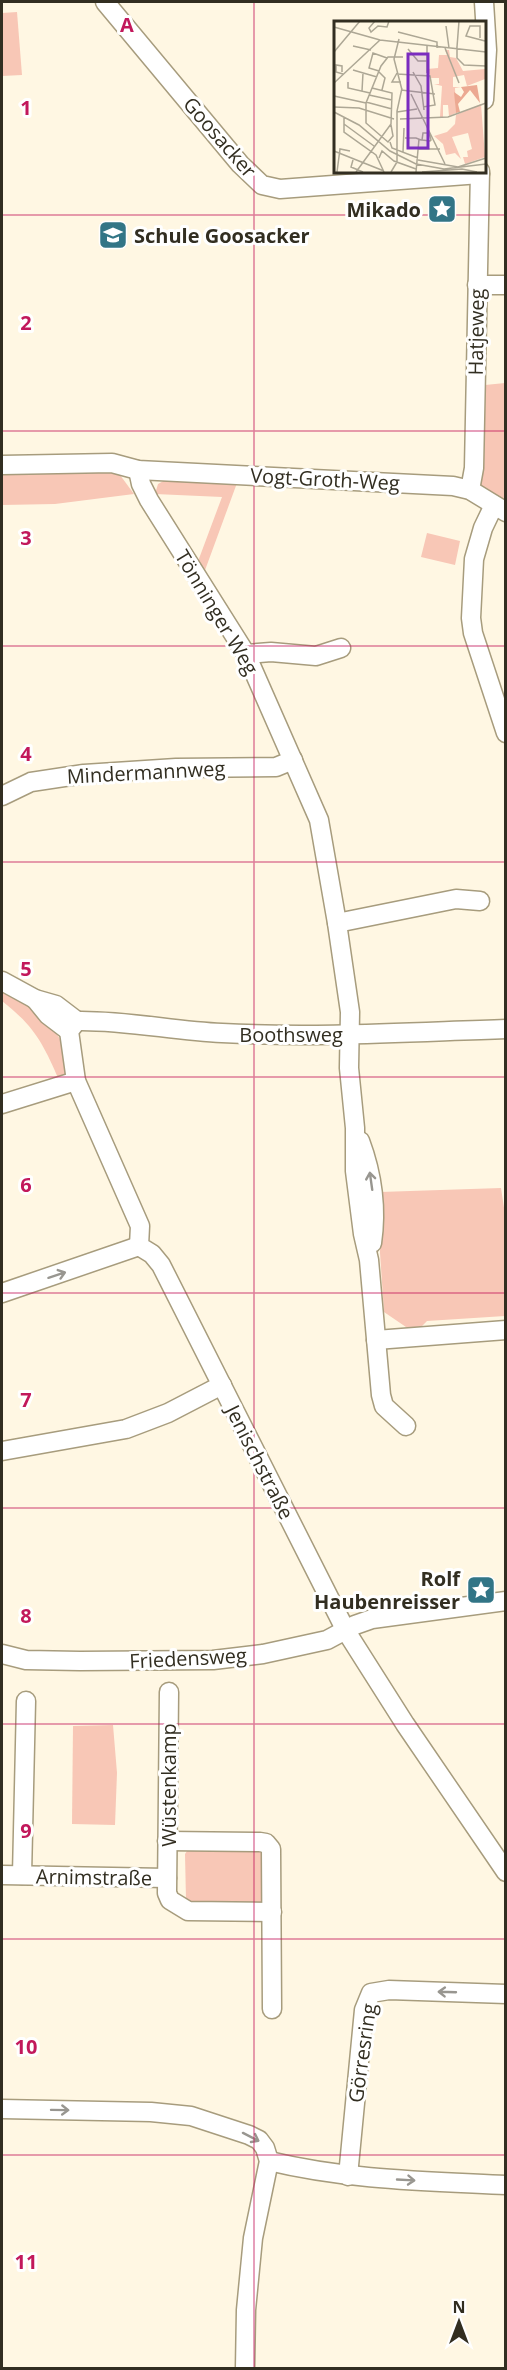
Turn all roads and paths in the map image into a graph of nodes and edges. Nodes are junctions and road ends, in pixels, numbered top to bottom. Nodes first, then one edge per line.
1 (105, 2) edge
2 (484, 2) edge
3 (485, 21) edge
4 (486, 34) edge
5 (486, 67) edge
6 (480, 172) edge
7 (477, 285) junction
8 (506, 285) edge
9 (2, 465) edge
10 (138, 470) junction
11 (470, 490) junction
12 (500, 509) edge
13 (341, 648) dead end
14 (246, 654) junction
15 (506, 733) edge
16 (293, 760) junction
17 (2, 796) edge
18 (480, 901) dead end
19 (337, 923) junction
20 (2, 981) edge
21 (73, 1026) junction
22 (506, 1029) edge
23 (350, 1034) junction
24 (76, 1081) junction
25 (2, 1104) edge
26 (139, 1245) junction
27 (2, 1293) edge
28 (506, 1330) edge
29 (376, 1340) junction
30 (222, 1385) junction
31 (406, 1426) dead end
32 (2, 1451) edge
33 (506, 1600) edge
34 (346, 1631) junction
35 (2, 1654) edge
36 (26, 1660) junction
37 (2, 1665) edge
38 (169, 1692) dead end
39 (26, 1701) dead end
40 (168, 1840) junction
41 (506, 1872) edge
42 (2, 1875) edge
43 (22, 1875) junction
44 (167, 1878) junction
45 (272, 1912) junction
46 (506, 1994) edge
47 (272, 2008) dead end
48 (2, 2109) edge
49 (269, 2161) junction
50 (348, 2176) junction
51 (506, 2185) edge
52 (245, 2368) edge

1 - 6 street, Goosacker
2 - 3 street
4 - 5 street
6 - 7 street, Hatjeweg
7 - 8 street
7 - 11 street, Hatjeweg
9 - 10 street
10 - 11 street, Vogt-Groth-Weg
10 - 14 street, Tönninger Weg
11 - 12 street, Vogt-Groth-Weg
12 - 15 street
13 - 14 street
14 - 16 street, Tönninger Weg
16 - 17 street, Mindermannweg
16 - 19 street, Tönninger Weg
18 - 19 street
19 - 23 street, Tönninger Weg
20 - 21 street
21 - 23 street, Boothsweg
21 - 24 street
22 - 23 street, Boothsweg
23 - 29 street, Tönninger Weg
24 - 25 street
24 - 26 street
27 -> 26 street
26 - 30 street, Jenischstraße
28 - 29 street
29 - 31 street, Tönninger Weg
30 - 32 street
30 - 34 street, Jenischstraße
33 - 34 street, Friedensweg
34 - 36 street, Friedensweg
34 - 41 street, Jenischstraße
35 - 36 street, Friedensweg
36 - 37 street, Friedensweg
38 - 40 street, Wüstenkamp
39 - 43 street
40 - 44 street, Wüstenkamp
40 - 45 street
42 - 43 street, Arnimstraße
43 - 44 street, Arnimstraße
44 - 45 street, Arnimstraße
45 - 47 street
46 -> 50 street, Görresring
48 -> 49 street
49 - 50 street
49 - 52 street
50 -> 51 street

